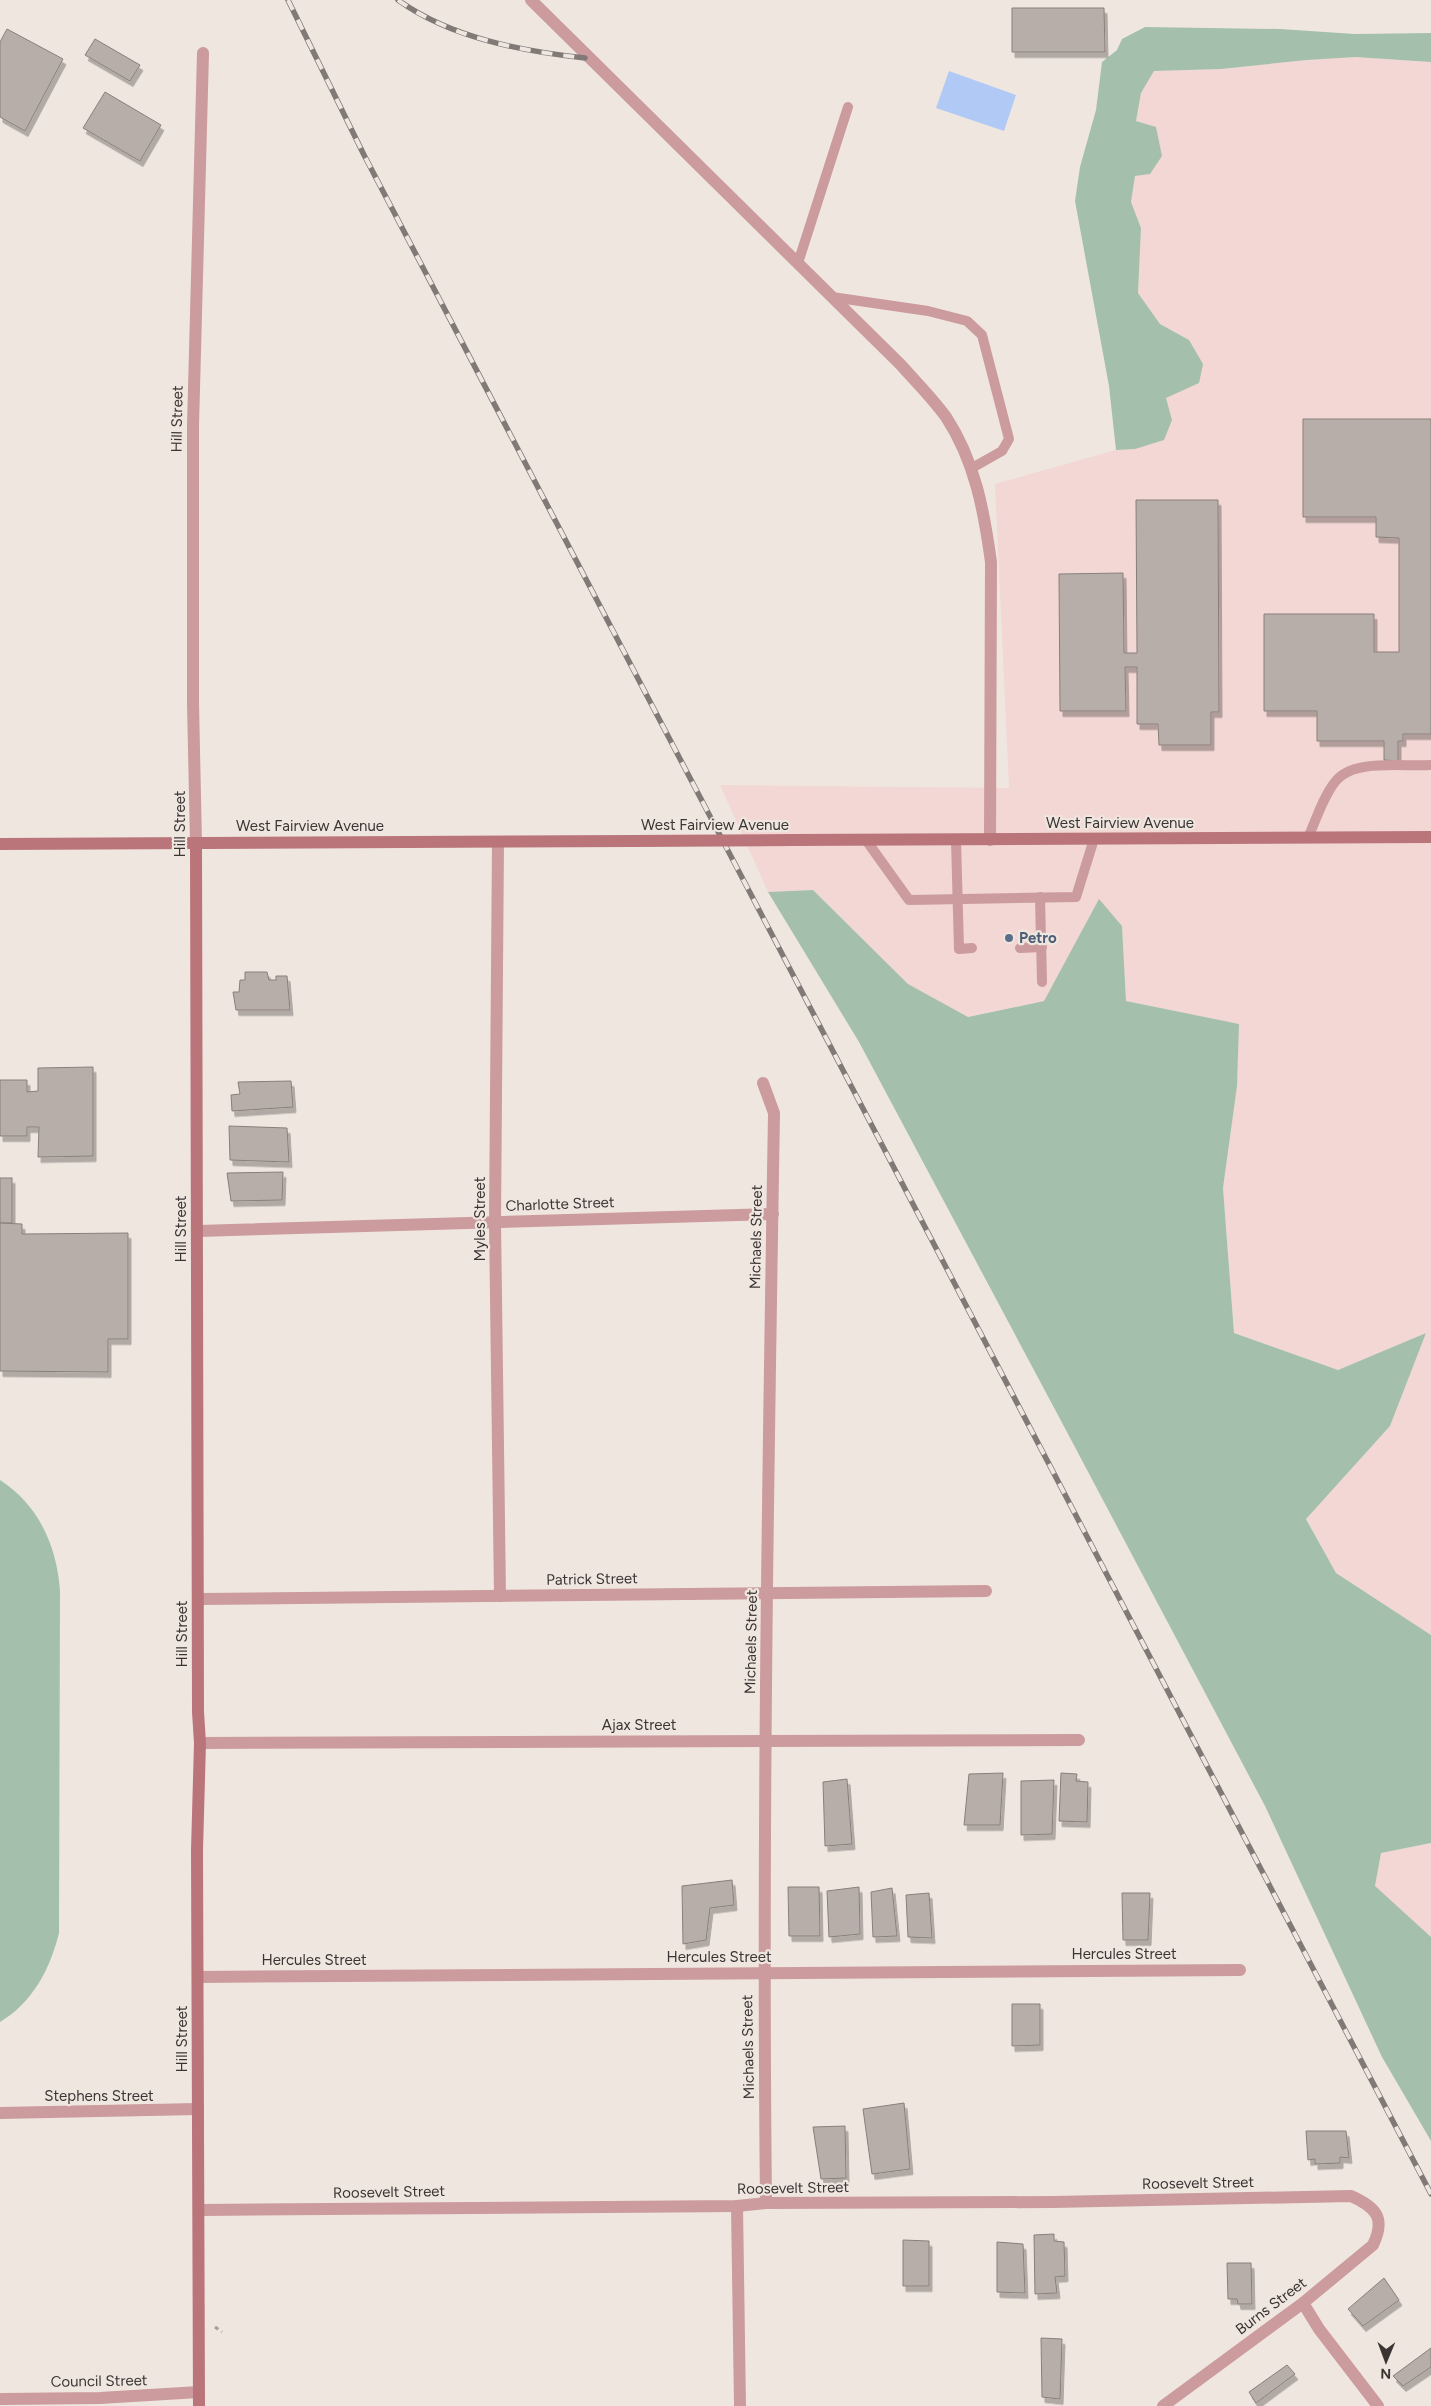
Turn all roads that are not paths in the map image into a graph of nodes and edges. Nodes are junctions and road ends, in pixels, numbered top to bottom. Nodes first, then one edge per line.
1 (531, 0) edge
2 (203, 53) dead end
3 (848, 107) dead end
4 (798, 263) junction
5 (832, 297) junction
6 (972, 468) junction
7 (1431, 766) edge
8 (1431, 837) edge
9 (1308, 838) junction
10 (1094, 839) junction
11 (866, 840) junction
12 (956, 840) junction
13 (990, 840) junction
14 (498, 842) junction
15 (196, 843) junction
16 (0, 844) edge
17 (1040, 897) junction
18 (958, 899) junction
19 (1042, 947) junction
20 (972, 948) dead end
21 (1020, 948) dead end
22 (1042, 982) dead end
23 (763, 1083) dead end
24 (773, 1214) junction
25 (495, 1222) junction
26 (198, 1231) junction
27 (986, 1591) dead end
28 (768, 1593) junction
29 (500, 1596) junction
30 (198, 1599) junction
31 (1079, 1740) dead end
32 (766, 1741) junction
33 (200, 1743) junction
34 (1240, 1970) dead end
35 (764, 1973) junction
36 (198, 1977) junction
37 (198, 2109) junction
38 (0, 2113) edge
39 (766, 2203) junction
40 (737, 2206) junction
41 (199, 2210) junction
42 (1378, 2219) joint
43 (1303, 2302) junction
44 (199, 2392) junction
45 (0, 2399) edge
46 (199, 2406) edge
47 (740, 2406) edge
48 (1163, 2406) edge
49 (1378, 2406) edge

1 - 4 street
2 - 15 street, Hill Street
3 - 4 lane
4 - 5 street
5 - 6 street
5 - 6 lane
6 - 13 street
7 - 9 lane
8 - 9 street, West Fairview Avenue
9 - 10 street, West Fairview Avenue
10 - 13 street, West Fairview Avenue
10 - 17 lane
11 - 12 street, West Fairview Avenue
11 - 14 street, West Fairview Avenue, bridge
11 - 18 lane
12 - 13 street, West Fairview Avenue
12 - 18 lane
14 - 15 street, West Fairview Avenue
14 - 25 street, Myles Street
15 - 16 street, West Fairview Avenue
15 - 26 street, Hill Street
17 - 18 lane
17 - 19 lane
18 - 20 lane
19 - 21 lane
19 - 22 lane
23 - 24 street, Michaels Street
24 - 25 street, Charlotte Street
24 - 28 street, Michaels Street
25 - 26 street, Charlotte Street
25 - 29 street, Myles Street
26 - 30 street, Hill Street
27 - 28 street, Patrick Street
28 - 29 street, Patrick Street
28 - 32 street, Michaels Street
29 - 30 street, Patrick Street
30 - 33 street, Hill Street
31 - 32 street, Ajax Street
32 - 33 street, Ajax Street
32 - 35 street, Michaels Street
33 - 36 street, Hill Street
34 - 35 street, Hercules Street
35 - 36 street, Hercules Street
35 - 39 street, Michaels Street
36 - 37 street, Hill Street
37 - 38 street, Stephens Street
37 - 41 street, Hill Street
39 - 40 street, Roosevelt Street
39 - 42 street, Roosevelt Street
40 - 41 street, Roosevelt Street
40 - 47 street
41 - 44 street, Hill Street
42 - 43 street, Burns Street
43 - 48 street, Burns Street
43 - 49 street
44 - 45 street, Council Street
44 - 46 street, Hill Street

